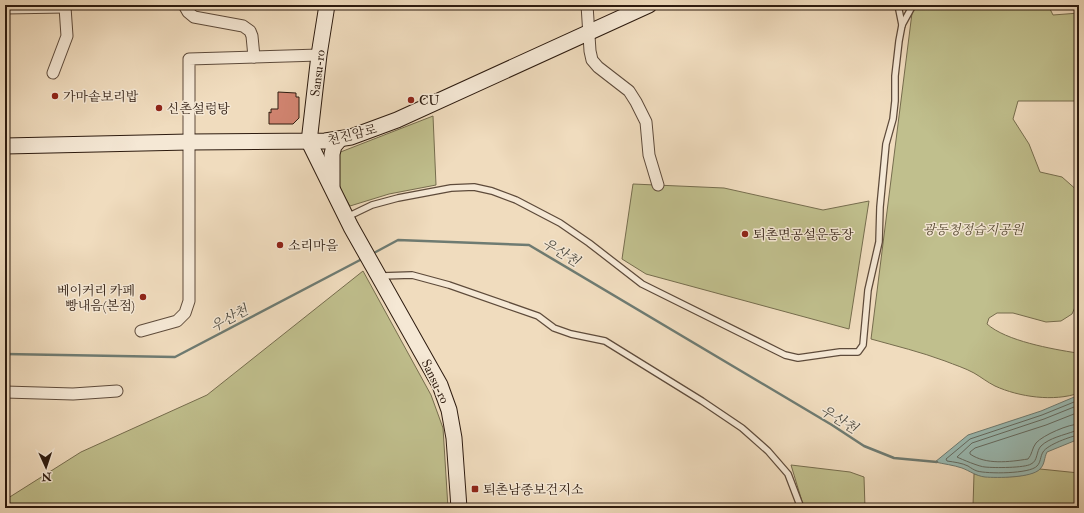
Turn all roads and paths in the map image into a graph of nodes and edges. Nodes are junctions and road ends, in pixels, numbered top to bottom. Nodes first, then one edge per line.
1 (184, 5) edge
2 (327, 5) edge
3 (587, 5) edge
4 (649, 5) edge
5 (913, 5) edge
6 (66, 6) edge
7 (898, 6) edge
8 (5, 8) edge
9 (902, 25) junction
10 (588, 32) junction
11 (319, 56) junction
12 (254, 57) junction
13 (53, 73) dead end
14 (340, 139) junction
15 (189, 142) junction
16 (309, 142) junction
17 (5, 146) edge
18 (658, 185) dead end
19 (332, 191) junction
20 (348, 222) junction
21 (377, 271) junction
22 (141, 331) dead end
23 (117, 391) dead end
24 (5, 392) edge
25 (459, 508) edge
26 (801, 508) edge

1 - 12 street
2 - 11 main road, Sansu-ro
3 - 10 street
4 - 10 main road, 천진암로
5 - 9 lane
6 - 8 street
6 - 13 street
7 - 9 lane
9 - 20 lane
10 - 14 main road, 천진암로
10 - 18 street
11 - 12 street
11 - 16 main road, Sansu-ro
12 - 15 street
14 - 16 main road, 천진암로
14 - 19 main road
15 - 16 main road, 천진암로
15 - 17 main road, 천진암로
15 - 22 street
16 - 19 main road
19 - 20 main road
20 - 21 main road, Sansu-ro
21 - 25 main road, Sansu-ro
21 - 26 lane
23 - 24 street

